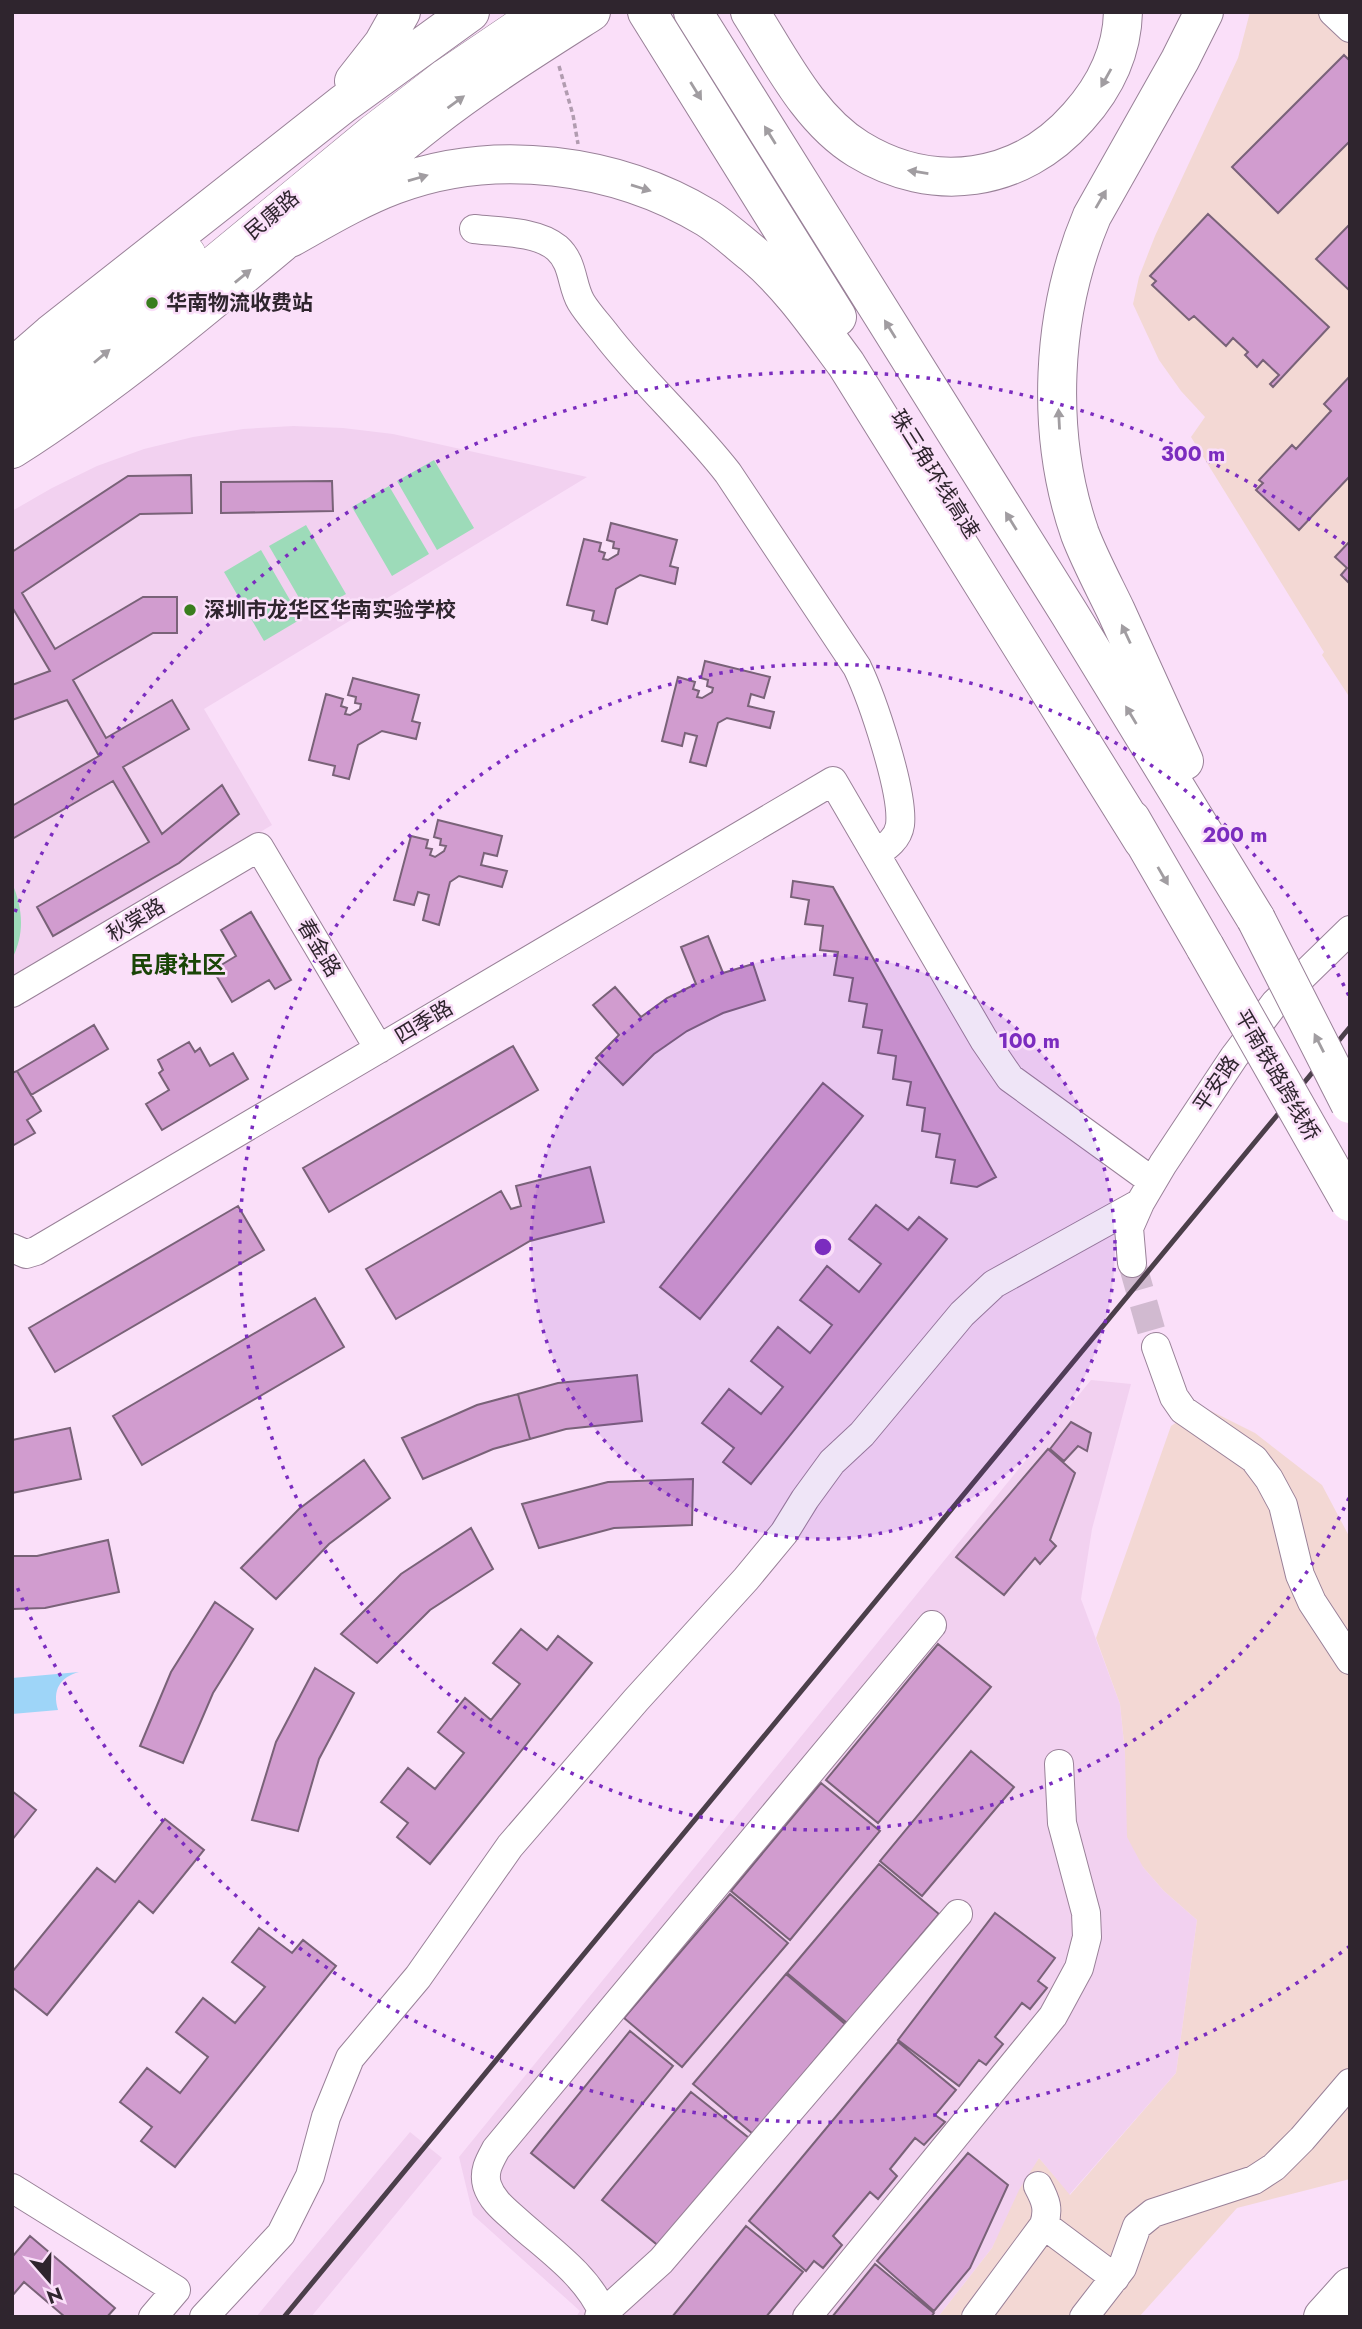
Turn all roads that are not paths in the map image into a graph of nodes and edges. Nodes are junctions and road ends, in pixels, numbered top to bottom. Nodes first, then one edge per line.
1 (401, 12) edge
2 (470, 12) edge
3 (501, 12) edge
4 (542, 12) edge
5 (591, 12) edge
6 (750, 12) edge
7 (1122, 12) edge
8 (1204, 12) edge
9 (1333, 12) edge
10 (694, 13) edge
11 (653, 23) edge
12 (1350, 28) edge
13 (281, 154) junction
14 (474, 229) dead end
15 (289, 238) junction
16 (12, 368) edge
17 (12, 393) edge
18 (12, 431) edge
19 (12, 449) edge
20 (1143, 841) junction
21 (259, 847) joint
22 (876, 854) junction
23 (1256, 919) junction
24 (1350, 930) edge
25 (1205, 947) joint
26 (12, 993) edge
27 (379, 1049) junction
28 (1350, 1104) edge
29 (1146, 1192) junction
30 (1350, 1202) edge
31 (12, 1248) edge
32 (1132, 1263) tunnel mouth
33 (1156, 1347) tunnel mouth
34 (932, 1625) dead end
35 (1350, 1660) edge
36 (1059, 1764) dead end
37 (958, 1914) dead end
38 (1350, 2084) edge
39 (1038, 2186) dead end
40 (12, 2189) edge
41 (1044, 2225) junction
42 (1115, 2277) junction
43 (1350, 2287) edge
44 (601, 2315) edge
45 (153, 2317) edge
46 (204, 2317) edge
47 (807, 2317) edge
48 (976, 2317) edge
49 (1084, 2317) edge
50 (1323, 2317) edge

1 - 13 highway
2 - 13 highway
3 - 17 main road, 民康路
18 -> 4 main road, 民康路
15 -> 5 highway
7 -> 6 highway
23 -> 8 highway
9 - 12 street
23 -> 10 highway, 珠三角环线高速
11 -> 20 highway, 珠三角环线高速
13 - 16 highway
14 - 22 street
19 -> 15 highway
15 -> 20 highway
20 -> 25 highway, 珠三角环线高速
21 - 26 street, 秋棠路
21 - 27 street, 春金路
22 - 27 street, 四季路
22 - 29 street
28 -> 23 highway, bridge
24 - 29 street, 平安路
25 - 30 highway, 平南铁路跨线桥, bridge
27 - 31 street, 四季路
29 - 32 street, 平安路
29 - 46 street
33 - 35 street
34 - 44 street
36 - 47 street
37 - 44 street
38 - 42 street
39 - 41 street
40 - 45 street
41 - 42 street
41 - 48 street
42 - 49 street
43 - 50 highway

